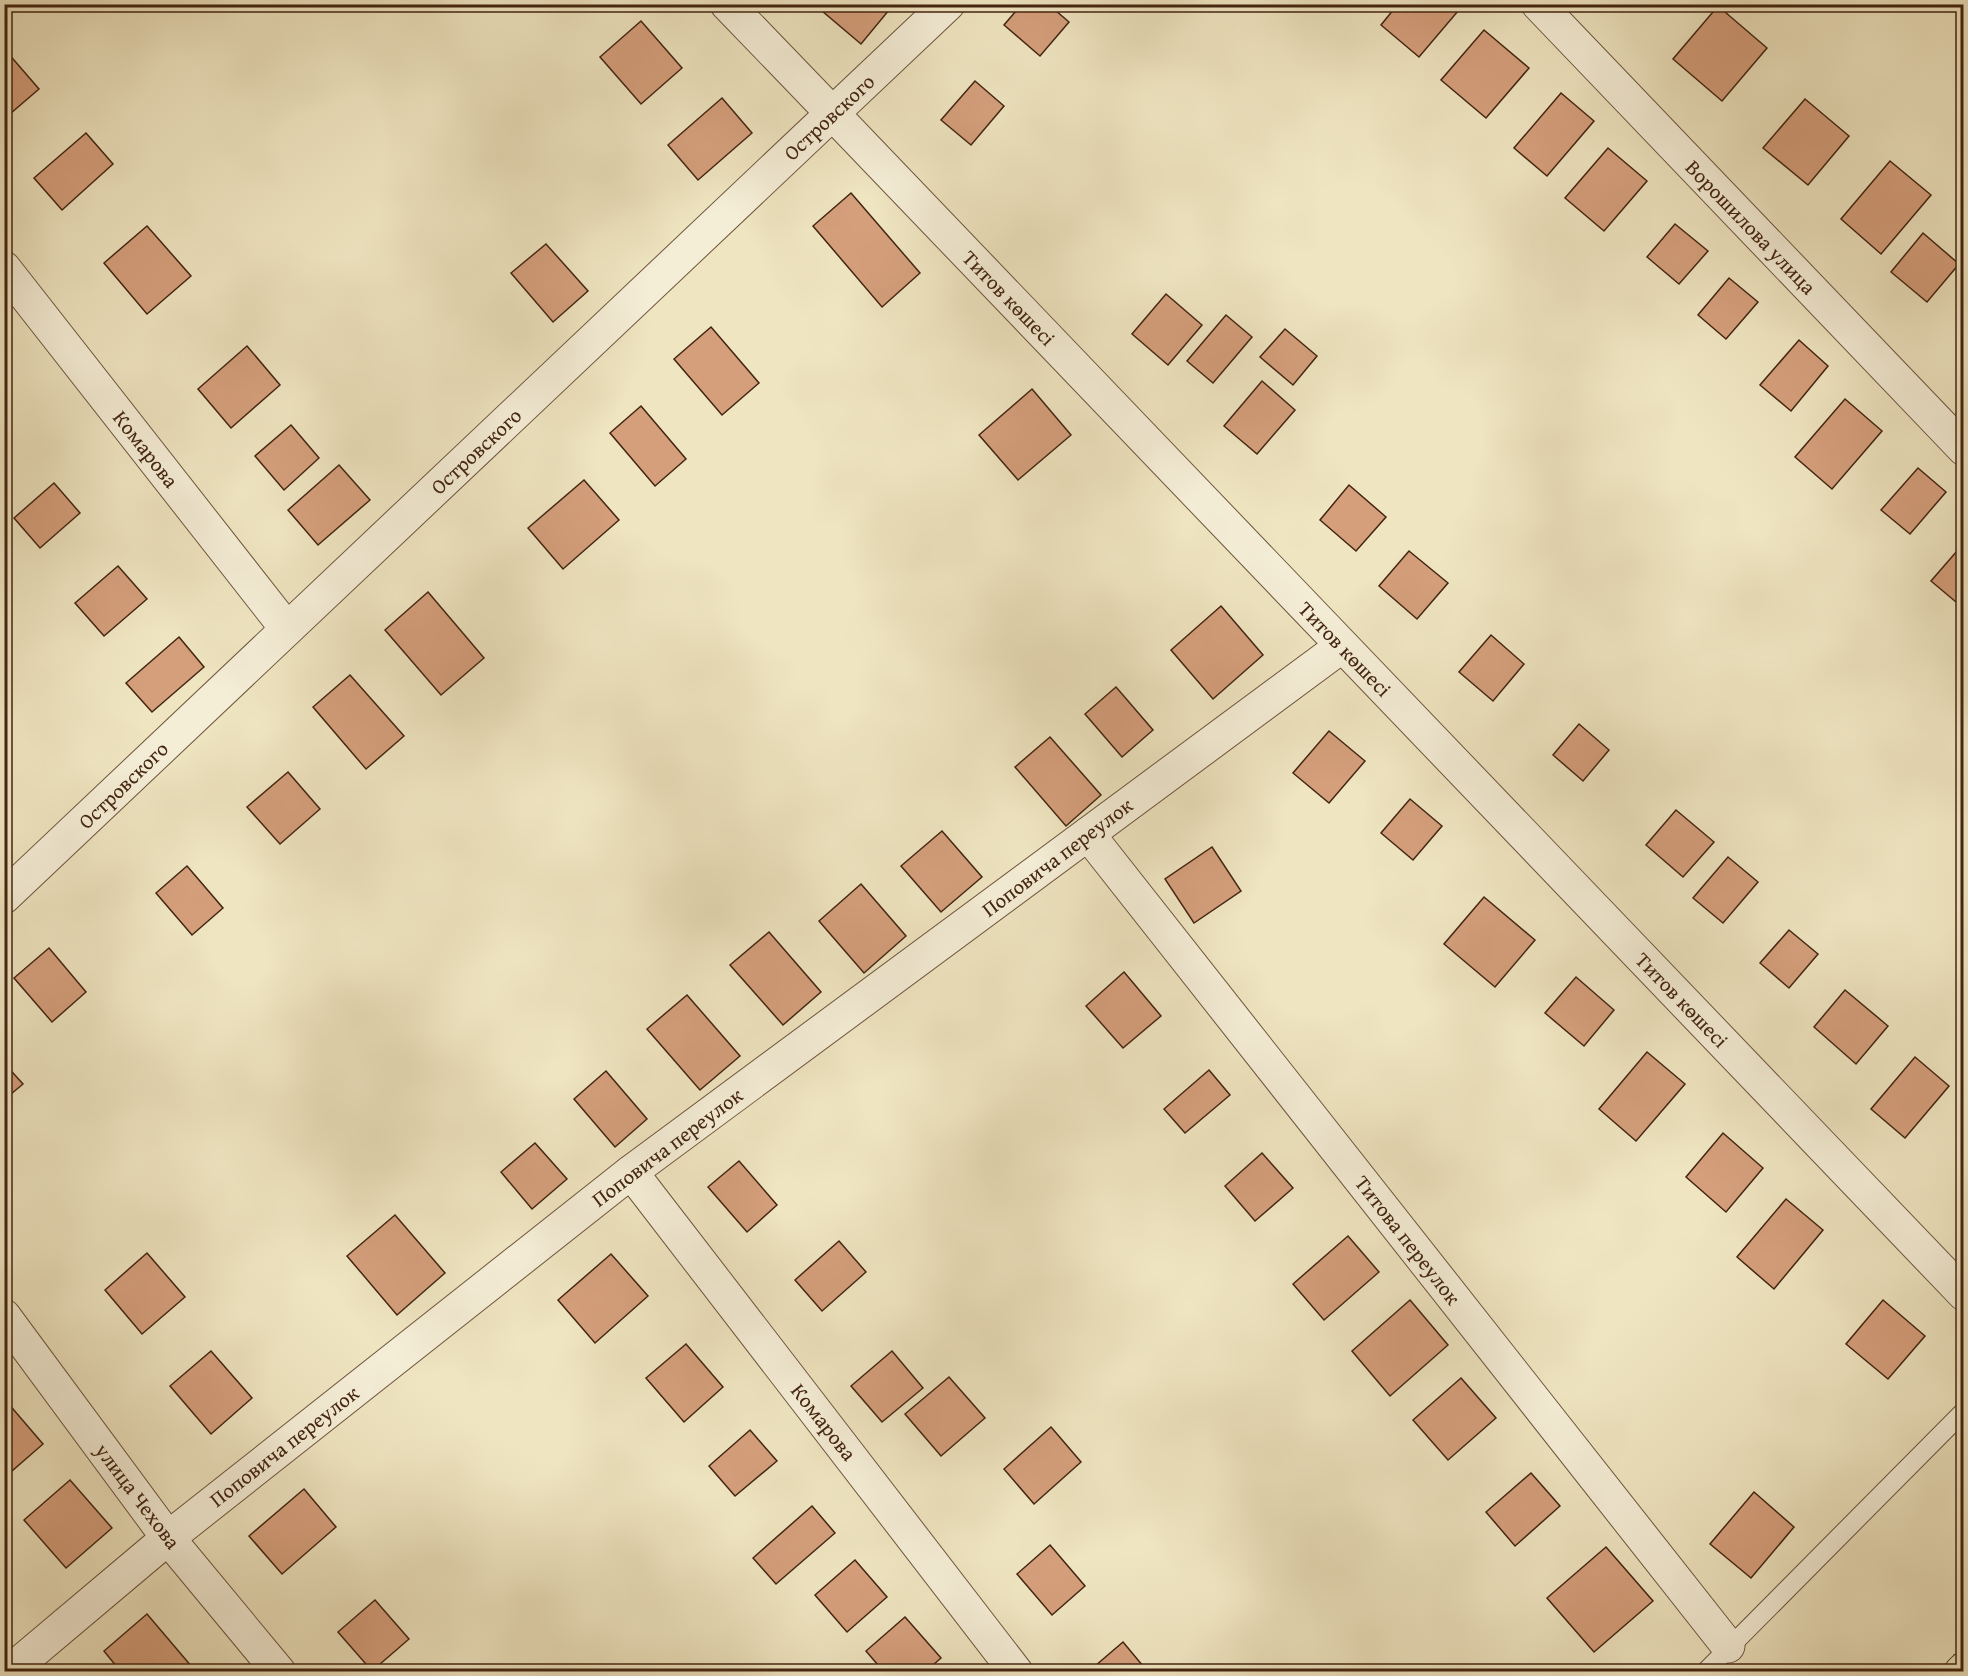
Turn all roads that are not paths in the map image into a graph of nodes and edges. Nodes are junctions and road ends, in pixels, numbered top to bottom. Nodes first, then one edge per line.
1 (727, 4) edge
2 (948, 4) edge
3 (1538, 4) edge
4 (833, 114) junction
5 (4, 268) edge
6 (1964, 449) edge
7 (287, 629) junction
8 (1342, 646) junction
9 (1089, 834) junction
10 (4, 897) edge
11 (631, 1172) junction
12 (1964, 1294) edge
13 (4, 1316) edge
14 (1964, 1410) edge
15 (168, 1538) junction
16 (1728, 1646) junction
17 (9, 1671) edge
18 (279, 1671) edge
19 (1017, 1671) edge
20 (1705, 1671) edge

1 - 4 street, Титов көшесі
2 - 4 street, Островского
3 - 6 street, Ворошилова улица
4 - 7 street, Островского
4 - 8 street, Титов көшесі
5 - 7 street, Комарова
7 - 10 street, Островского
8 - 9 street, Поповича переулок
8 - 12 street, Титов көшесі
9 - 11 street, Поповича переулок
9 - 16 street, Титова переулок
11 - 15 street, Поповича переулок
11 - 19 street, Комарова
13 - 15 street, улица Чехова
14 - 16 lane
15 - 17 street, Поповича переулок
15 - 18 street, улица Чехова
16 - 20 lane

